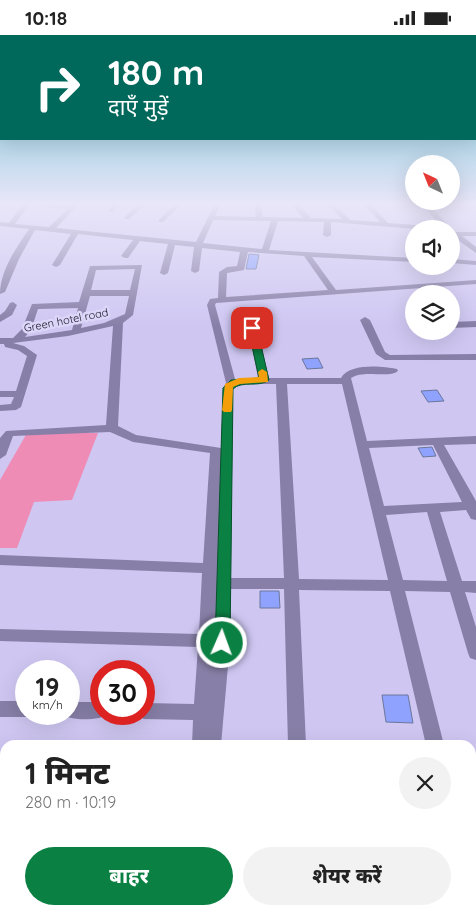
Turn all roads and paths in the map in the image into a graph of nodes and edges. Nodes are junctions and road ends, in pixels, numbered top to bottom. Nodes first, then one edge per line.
1 (23, 244) edge
2 (69, 244) edge
3 (134, 244) edge
4 (172, 244) edge
5 (181, 244) edge
6 (268, 244) edge
7 (198, 246) junction
8 (244, 251) junction
9 (265, 253) junction
10 (307, 255) junction
11 (125, 256) dead end
12 (405, 260) edge
13 (460, 262) edge
14 (476, 263) edge
15 (56, 265) dead end
16 (195, 271) dead end
17 (164, 273) dead end
18 (476, 282) edge
19 (356, 286) dead end
20 (332, 290) junction
21 (2, 292) dead end
22 (87, 293) junction
23 (134, 293) junction
24 (222, 301) junction
25 (13, 305) dead end
26 (84, 305) junction
27 (249, 311) dead end
28 (0, 319) edge
29 (365, 319) dead end
30 (118, 322) junction
31 (476, 324) edge
32 (460, 325) edge
33 (76, 331) junction
34 (5, 343) edge
35 (476, 357) edge
36 (393, 371) dead end
37 (264, 380) junction
38 (281, 380) junction
39 (348, 381) junction
40 (232, 383) junction
41 (0, 394) edge
42 (20, 394) junction
43 (0, 408) edge
44 (112, 428) junction
45 (437, 442) junction
46 (475, 442) edge
47 (363, 445) junction
48 (0, 455) edge
49 (432, 507) junction
50 (474, 509) edge
51 (379, 511) junction
52 (0, 560) edge
53 (210, 568) junction
54 (224, 583) junction
55 (291, 585) junction
56 (397, 586) junction
57 (455, 587) junction
58 (476, 587) edge
59 (0, 635) edge
60 (206, 641) junction
61 (476, 653) edge
62 (0, 709) edge
63 (15, 709) edge
64 (155, 711) edge
65 (203, 712) junction
66 (201, 740) edge
67 (212, 740) edge
68 (296, 740) edge
69 (434, 740) edge

1 - 21 street
2 - 15 street
3 - 11 street
4 - 17 street
5 - 7 street
6 - 9 street
7 - 8 street
7 - 16 street
8 - 9 street
8 - 24 street
9 - 10 street
10 - 12 street
10 - 20 street
13 - 14 street
18 - 20 street
19 - 20 street
20 - 24 street
22 - 23 street
22 - 23 street, Green hotel road
22 - 26 street
23 - 30 street, Green hotel road
24 - 40 street
25 - 28 street
26 - 33 street
26 - 34 street
27 - 37 street
29 - 35 street
30 - 33 street, Green hotel road
30 - 44 street
31 - 32 street
33 - 34 street, Green hotel road
34 - 42 street
36 - 39 street
37 - 38 street
37 - 40 street
38 - 39 street
38 - 55 street
39 - 47 street
40 - 54 street
41 - 42 street
42 - 43 street
44 - 48 street
44 - 53 street
45 - 46 street
45 - 47 street
45 - 50 street
47 - 51 street
49 - 50 street
49 - 51 street
49 - 57 street
51 - 56 street
52 - 53 street
53 - 60 street
54 - 55 street
54 - 67 street
55 - 56 street
55 - 68 street
56 - 57 street
56 - 69 street
57 - 58 street
57 - 61 street
59 - 60 street
60 - 65 street
62 - 63 street
64 - 65 street
65 - 66 street

